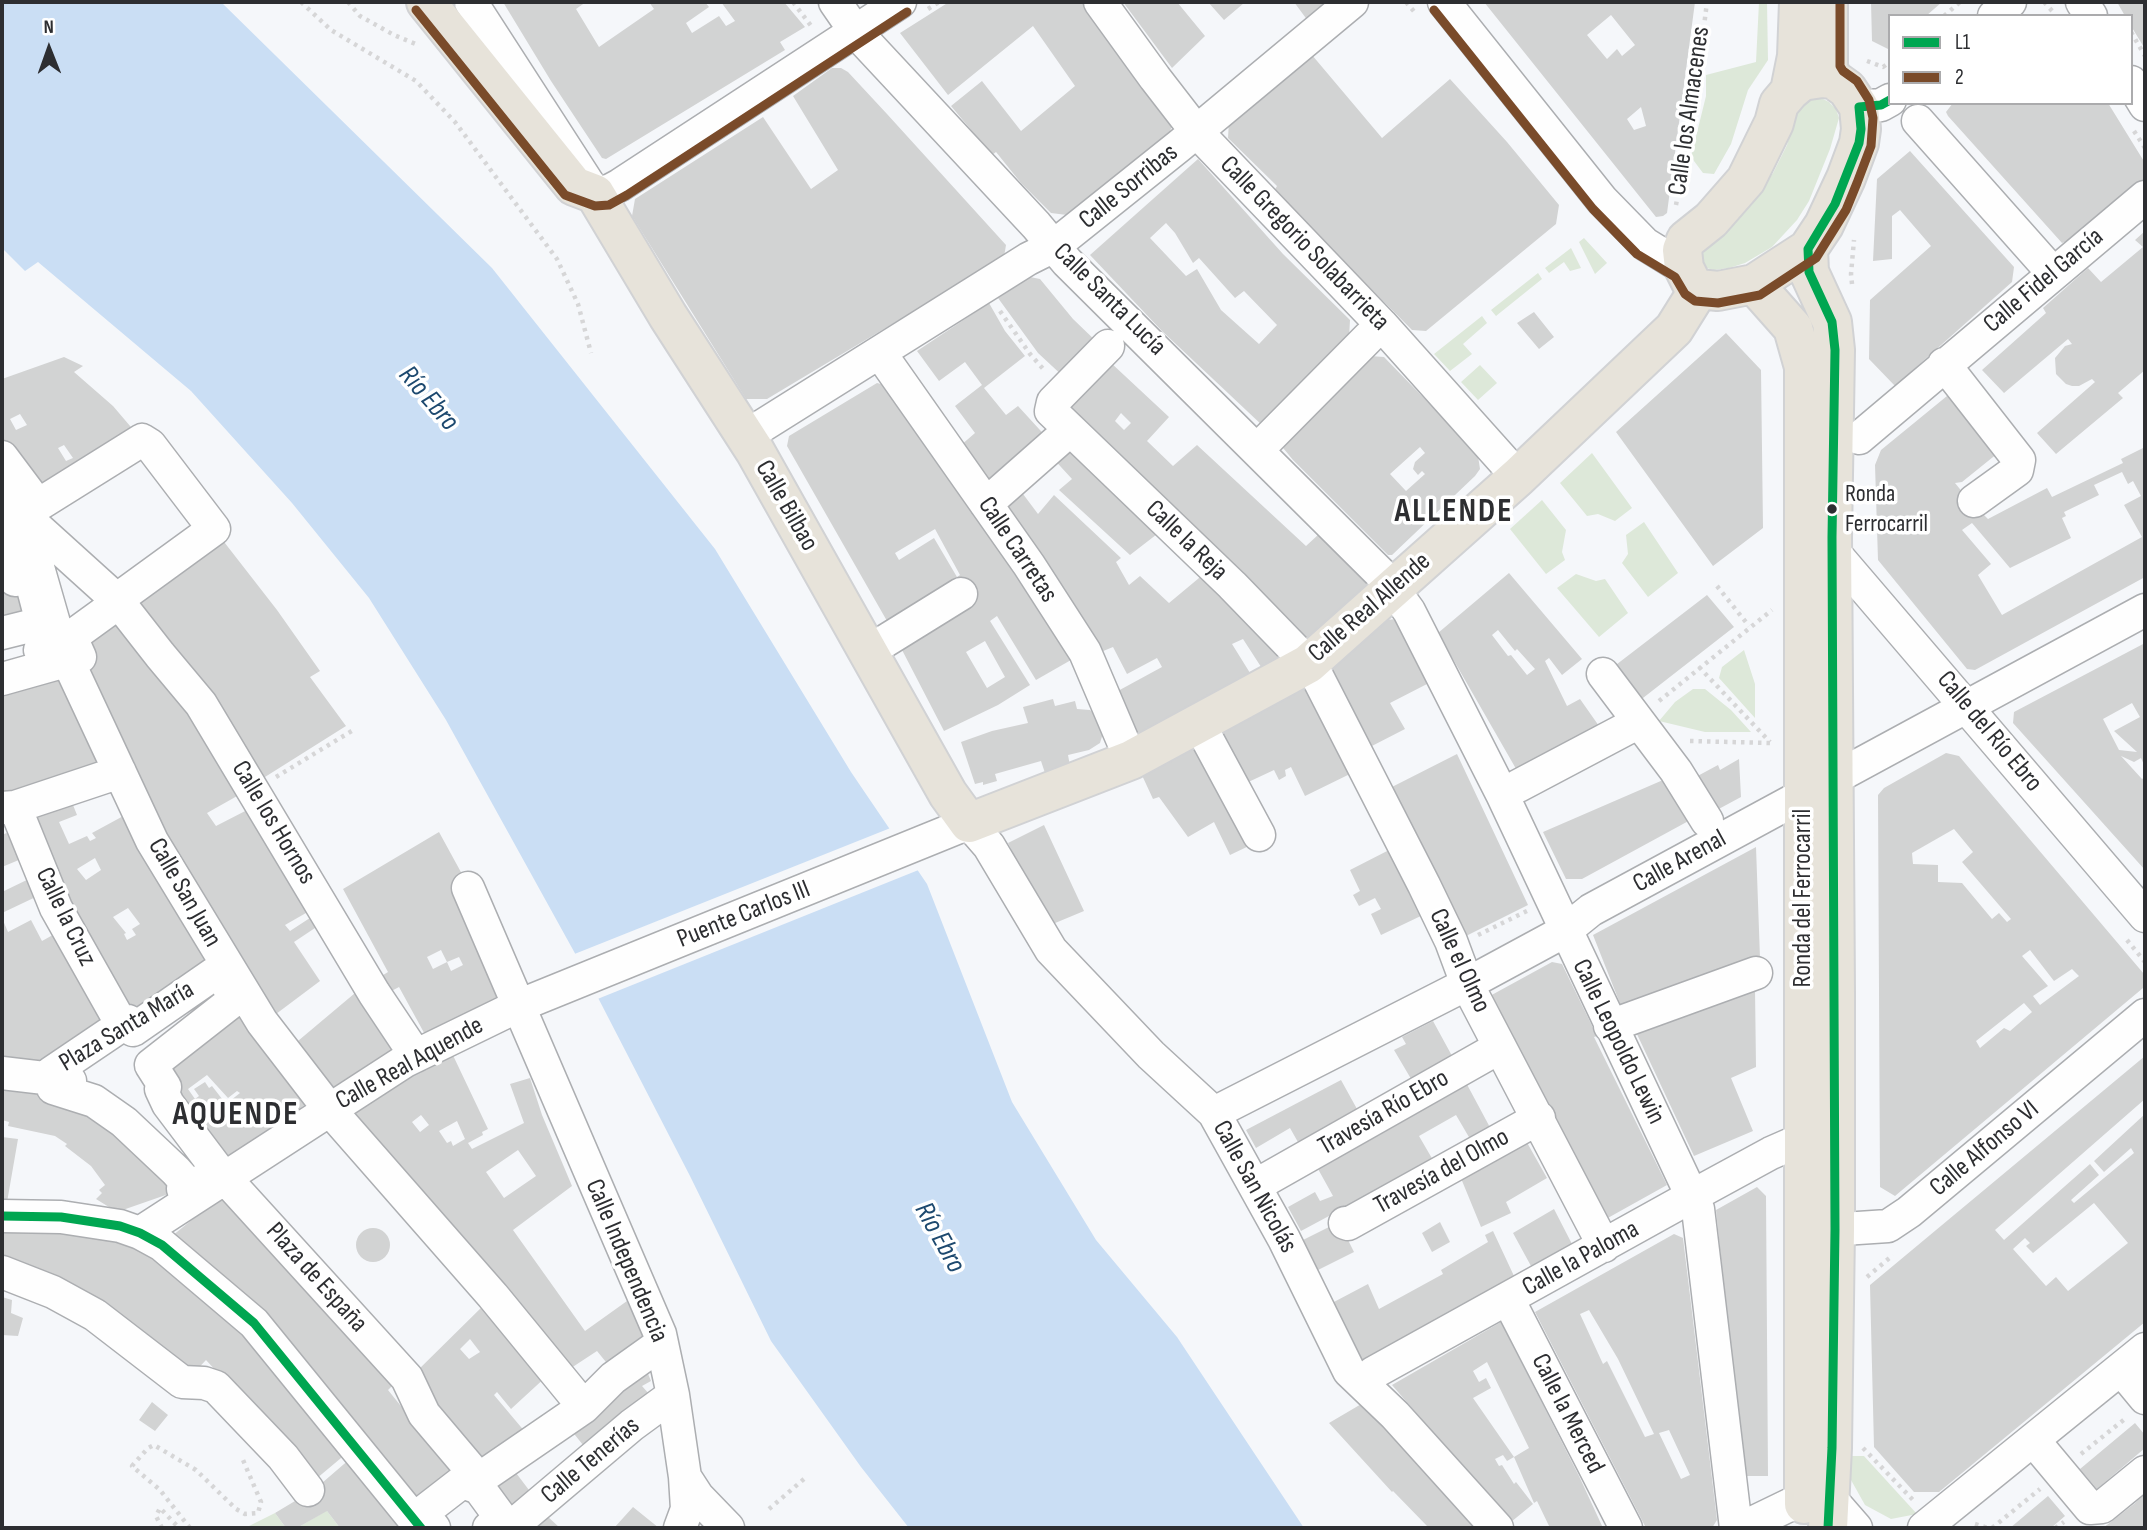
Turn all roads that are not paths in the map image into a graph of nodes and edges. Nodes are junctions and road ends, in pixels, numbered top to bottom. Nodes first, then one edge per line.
1 (426, 2) edge
2 (471, 2) edge
3 (835, 2) edge
4 (900, 2) edge
5 (1100, 2) edge
6 (1352, 2) edge
7 (1444, 2) edge
8 (1799, 2) edge
9 (1828, 2) edge
10 (2010, 2) edge
11 (2060, 11) edge
12 (1996, 14) edge
13 (2079, 14) edge
14 (855, 31) junction
15 (1846, 68) junction
16 (2133, 85) edge
17 (1790, 91) junction
18 (1875, 104) edge
19 (2145, 105) edge
20 (1918, 121) dead end
21 (1196, 131) junction
22 (595, 194) junction
23 (2145, 197) edge
24 (1054, 246) junction
25 (1808, 249) junction
26 (2053, 273) junction
27 (1691, 279) junction
28 (1754, 284) junction
29 (1368, 337) dead end
30 (1108, 346) dead end
31 (880, 353) junction
32 (1944, 364) junction
33 (1070, 430) junction
34 (746, 436) junction
35 (1859, 438) dead end
36 (1266, 440) dead end
37 (2, 457) edge
38 (1518, 477) junction
39 (2, 487) edge
40 (1974, 501) dead end
41 (986, 504) junction
42 (12, 523) edge
43 (1832, 550) junction
44 (1394, 588) junction
45 (961, 594) dead end
46 (117, 600) junction
47 (2145, 610) edge
48 (2, 633) edge
49 (869, 651) junction
50 (63, 653) junction
51 (2, 661) edge
52 (1308, 664) joint
53 (1603, 674) dead end
54 (2, 679) edge
55 (1967, 706) junction
56 (1642, 726) junction
57 (1849, 732) joint
58 (1204, 733) dead end
59 (1131, 760) junction
60 (120, 772) junction
61 (1518, 786) dead end
62 (1819, 788) junction
63 (9, 808) edge
64 (1707, 821) dead end
65 (969, 823) junction
66 (1259, 835) dead end
67 (468, 888) dead end
68 (2145, 916) edge
69 (1565, 930) junction
70 (1756, 973) dead end
71 (1467, 984) junction
72 (518, 1006) junction
73 (2145, 1015) edge
74 (122, 1025) junction
75 (1610, 1026) junction
76 (1500, 1047) junction
77 (415, 1056) junction
78 (2, 1073) edge
79 (52, 1079) junction
80 (330, 1109) junction
81 (1214, 1113) junction
82 (1539, 1118) junction
83 (1803, 1139) junction
84 (1267, 1180) dead end
85 (213, 1182) junction
86 (1692, 1196) junction
87 (2, 1216) edge
88 (1345, 1223) dead end
89 (1819, 1230) junction
90 (140, 1233) junction
91 (1604, 1246) junction
92 (2, 1272) edge
93 (1508, 1299) junction
94 (662, 1343) junction
95 (2145, 1349) edge
96 (2121, 1369) junction
97 (1363, 1384) junction
98 (673, 1395) junction
99 (2145, 1398) edge
100 (584, 1407) junction
101 (2034, 1441) junction
102 (2145, 1472) edge
103 (685, 1477) junction
104 (475, 1482) junction
105 (308, 1490) dead end
106 (1816, 1513) edge
107 (1932, 1522) edge
108 (424, 1527) edge
109 (489, 1528) edge
110 (510, 1528) edge
111 (680, 1528) edge
112 (728, 1528) edge
113 (1497, 1528) edge
114 (1626, 1528) edge
115 (1736, 1528) edge
116 (1742, 1528) edge
117 (1856, 1528) edge

1 - 22 main road, Calle Bilbao
2 - 22 street, Calle Bilbao
3 - 14 street, Calle Santa Lucía
4 - 14 street
5 - 21 street, Calle Gregorio Solabarrieta
6 - 21 street, Calle Sorribas
7 - 27 street
8 - 17 main road
9 - 15 main road
10 - 12 street
11 - 13 street
14 - 22 street
14 - 24 street, Calle Santa Lucía
15 - 17 main road
15 - 18 main road
16 - 19 street
17 - 27 main road, Calle Real Allende
18 - 25 main road
20 - 26 street
21 - 24 street, Calle Sorribas
21 - 38 street, Calle Gregorio Solabarrieta
22 - 34 main road, Calle Bilbao
23 - 26 street, Calle Fidel García
24 - 31 street, Calle Sorribas
24 - 44 street, Calle Santa Lucía
25 - 28 main road
25 - 43 main road, Ronda del Ferrocarril
26 - 32 street, Calle Fidel García
27 - 28 main road
27 - 38 main road, Calle Real Allende
28 - 62 main road, Ronda del Ferrocarril
29 - 36 street
30 - 33 street, Calle la Reja
31 - 34 street, Calle Sorribas
31 - 41 street, Calle Carretas
32 - 35 street, Calle Fidel García
32 - 40 street
33 - 41 street
33 - 52 street, Calle la Reja
34 - 49 main road, Calle Bilbao
37 - 46 street
38 - 44 main road, Calle Real Allende
39 - 42 street
41 - 59 street, Calle Carretas
42 - 46 street, Calle los Hornos
42 - 48 street
42 - 50 street, Calle San Juan
43 - 55 street, Calle del Río Ebro
43 - 62 main road, Ronda del Ferrocarril
44 - 59 main road, Calle Real Allende
44 - 69 street, Calle Leopoldo Lewin
45 - 49 street
46 - 50 street
46 - 77 street, Calle los Hornos
47 - 55 street, Calle Arenal
49 - 65 main road, Calle Bilbao
50 - 51 street
50 - 54 street
50 - 60 street, Calle San Juan
52 - 71 street, Calle el Olmo
53 - 56 street
55 - 62 street, Calle Arenal
55 - 68 street, Calle del Río Ebro
56 - 61 street
56 - 64 street
57 - 57 street
58 - 66 street
59 - 65 main road, Calle Real Allende
60 - 63 street
60 - 80 street, Calle San Juan
62 - 69 street, Calle Arenal
62 - 83 main road, Ronda del Ferrocarril
62 - 89 main road, Ronda del Ferrocarril
63 - 74 street, Calle la Cruz
65 - 72 street, Puente Carlos III
65 - 81 street, Calle San Nicolás
67 - 72 street, Calle Independencia
69 - 71 street, Calle Arenal
69 - 75 street, Calle Leopoldo Lewin
70 - 75 street
71 - 76 street, Calle el Olmo
71 - 81 street, Calle Arenal
72 - 77 street, Calle Real Aquende
72 - 94 street, Calle Independencia
73 - 89 street, Calle Alfonso VI
74 - 79 street, Plaza Santa María
74 - 85 street, Plaza Santa María
75 - 86 street, Calle Leopoldo Lewin
76 - 82 street, Calle el Olmo
76 - 84 street, Travesía Río Ebro
77 - 80 street, Calle Real Aquende
78 - 79 street, Plaza Santa María
79 - 85 street, Plaza Santa María
80 - 85 street, Calle Real Aquende
80 - 100 street
81 - 97 street, Calle San Nicolás
82 - 88 street, Travesía del Olmo
82 - 91 street, Calle el Olmo
83 - 86 street, Calle la Paloma
83 - 89 main road, Ronda del Ferrocarril
85 - 90 street, Calle Real Aquende
85 - 104 street, Plaza de España
86 - 91 street, Calle la Paloma
86 - 115 street, Calle Leopoldo Lewin
87 - 90 street
89 - 106 main road, Ronda del Ferrocarril
90 - 108 street
91 - 93 street, Calle la Paloma
92 - 105 street
93 - 97 street, Calle la Paloma
93 - 114 street, Calle la Merced
94 - 98 street, Calle Independencia
94 - 100 street
95 - 96 street
96 - 99 street
96 - 101 street
97 - 113 street, Calle San Nicolás
98 - 103 street, Calle Independencia
98 - 110 street, Calle Tenerías
100 - 104 street
101 - 102 street
101 - 107 street
103 - 111 street, Calle Independencia
103 - 112 street
104 - 108 street
104 - 109 street, Plaza de España
106 - 116 street
106 - 117 street

